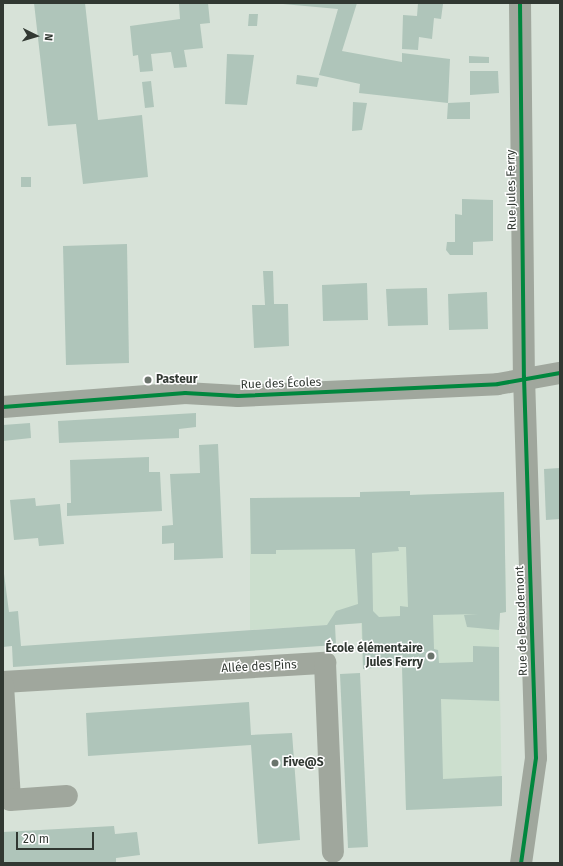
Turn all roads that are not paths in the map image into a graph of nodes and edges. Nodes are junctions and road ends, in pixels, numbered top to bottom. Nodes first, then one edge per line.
1 (520, 3) edge
2 (560, 374) edge
3 (524, 377) junction
4 (3, 408) edge
5 (3, 684) edge
6 (68, 796) dead end
7 (333, 852) dead end
8 (521, 863) edge

1 - 3 street, Rue Jules Ferry
2 - 3 street, Rue des Écoles
3 - 4 street, Rue des Écoles
3 - 8 street, Rue de Beaudemont
5 - 6 street
5 - 7 street, Allée des Pins

